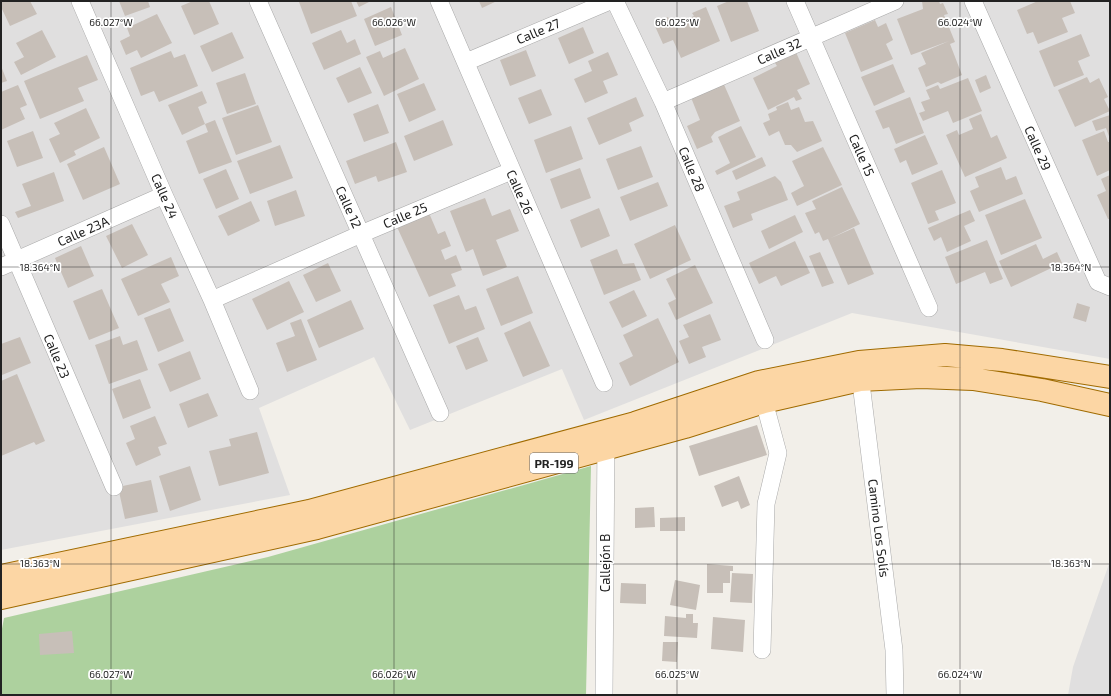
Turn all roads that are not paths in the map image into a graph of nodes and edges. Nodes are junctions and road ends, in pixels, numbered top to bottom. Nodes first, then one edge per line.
1 (80, 1) edge
2 (258, 1) edge
3 (439, 1) edge
4 (610, 1) edge
5 (615, 1) edge
6 (795, 1) edge
7 (895, 1) edge
8 (974, 1) edge
9 (810, 38) junction
10 (466, 62) junction
11 (663, 102) junction
12 (511, 171) junction
13 (164, 196) junction
14 (1, 224) edge
15 (361, 234) junction
16 (17, 260) junction
17 (1, 267) edge
18 (1110, 287) edge
19 (212, 300) junction
20 (929, 308) dead end
21 (765, 340) dead end
22 (859, 371) junction
23 (1110, 377) edge
24 (604, 383) dead end
25 (250, 390) dead end
26 (762, 392) junction
27 (1110, 405) edge
28 (440, 413) dead end
29 (606, 439) junction
30 (114, 487) dead end
31 (1, 576) edge
32 (1, 598) edge
33 (762, 650) dead end
34 (604, 695) edge
35 (895, 695) edge

1 - 13 street, Calle 24
2 - 15 street, Calle 12
3 - 10 street, Calle 26
4 - 10 street, Calle 27
5 - 11 street, Calle 28
6 - 9 street, Calle 15
7 - 9 street, Calle 32
8 - 18 street, Calle 29
9 - 11 street, Calle 32
9 - 20 street, Calle 15
10 - 12 street, Calle 26
11 - 21 street, Calle 28
12 - 15 street, Calle 25
12 - 24 street, Calle 26
13 - 16 street, Calle 23A
13 - 19 street, Calle 24
14 - 16 street, Calle 23
15 - 19 street, Calle 25
15 - 28 street, Calle 12
16 - 17 street, Calle 23A
16 - 30 street, Calle 23
19 - 25 street, Calle 24
22 - 23 main road, PR-199
22 - 26 main road, PR-199
22 - 27 main road, PR-199
22 - 35 street, Camino Los Solís
26 - 29 main road, PR-199
26 - 33 street
29 - 31 main road, PR-199
29 - 32 main road, PR-199
29 - 34 street, Callejón B

